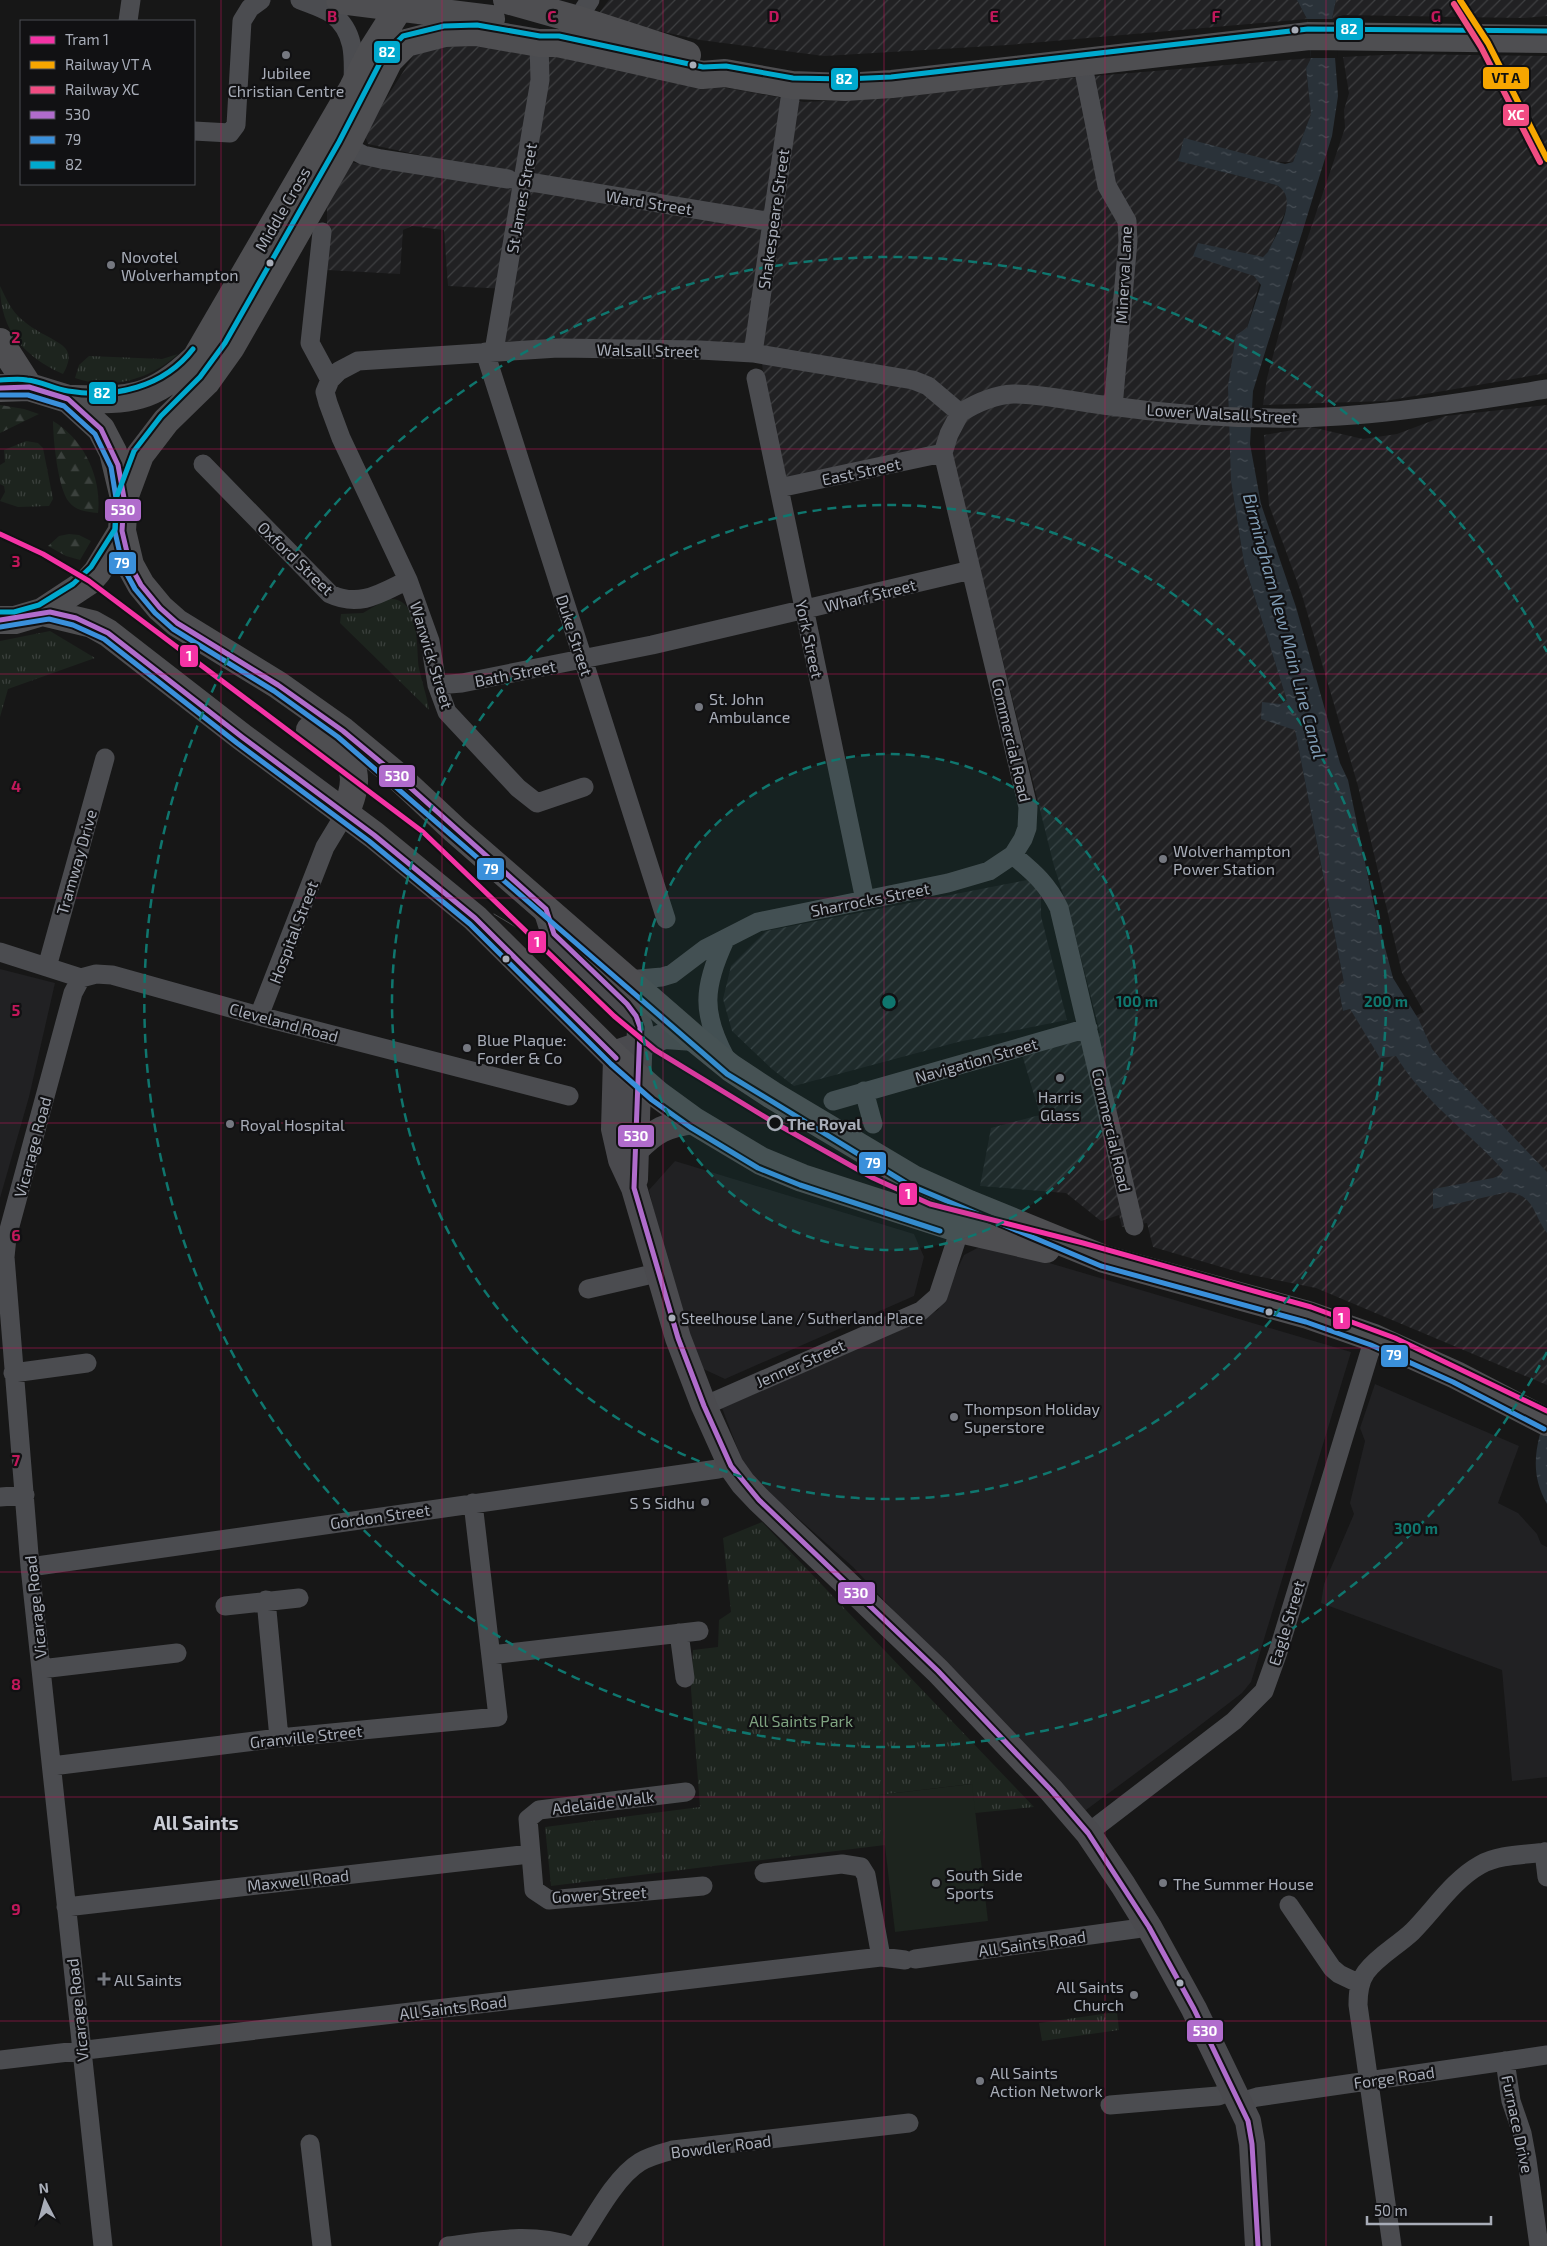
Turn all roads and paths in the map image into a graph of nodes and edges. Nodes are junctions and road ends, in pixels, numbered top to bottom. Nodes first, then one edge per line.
1 (131, 0) edge
2 (260, 0) edge
3 (300, 0) edge
4 (340, 0) edge
5 (507, 0) edge
6 (402, 3) edge
7 (586, 10) edge
8 (128, 20) edge
9 (1547, 40) edge
10 (406, 43) junction
11 (559, 45) junction
12 (1082, 61) junction
13 (725, 73) junction
14 (792, 85) junction
15 (353, 88) junction
16 (195, 132) edge
17 (346, 146) junction
18 (516, 180) junction
19 (773, 222) junction
20 (322, 232) dead end
21 (0, 342) edge
22 (489, 351) junction
23 (754, 353) junction
24 (756, 378) dead end
25 (330, 380) junction
26 (29, 387) junction
27 (0, 388) edge
28 (1547, 389) edge
29 (68, 400) junction
30 (1113, 407) junction
31 (960, 413) junction
32 (943, 453) junction
33 (203, 464) dead end
34 (779, 488) junction
35 (124, 498) junction
36 (122, 531) junction
37 (971, 570) junction
38 (408, 580) junction
39 (805, 611) junction
40 (42, 612) junction
41 (5, 623) edge
42 (177, 623) junction
43 (652, 645) joint
44 (582, 659) junction
45 (437, 685) junction
46 (105, 758) dead end
47 (584, 787) dead end
48 (320, 795) junction
49 (345, 814) junction
50 (325, 847) junction
51 (1013, 854) junction
52 (865, 900) junction
53 (546, 909) junction
54 (666, 919) dead end
55 (725, 940) junction
56 (0, 952) edge
57 (47, 967) junction
58 (81, 978) junction
59 (628, 980) junction
60 (259, 1016) junction
61 (1088, 1028) junction
62 (694, 1038) junction
63 (639, 1044) junction
64 (616, 1058) junction
65 (731, 1068) junction
66 (636, 1077) junction
67 (864, 1091) junction
68 (569, 1096) dead end
69 (833, 1101) dead end
70 (694, 1120) junction
71 (873, 1124) dead end
72 (636, 1150) junction
73 (634, 1188) junction
74 (1134, 1226) dead end
75 (960, 1229) junction
76 (4, 1236) edge
77 (1104, 1259) junction
78 (657, 1272) junction
79 (588, 1289) dead end
80 (1374, 1338) junction
81 (87, 1362) dead end
82 (13, 1373) junction
83 (704, 1406) junction
84 (1541, 1418) edge
85 (731, 1466) junction
86 (25, 1495) junction
87 (0, 1497) edge
88 (473, 1503) junction
89 (30, 1567) junction
90 (299, 1598) dead end
91 (266, 1600) junction
92 (225, 1606) dead end
93 (699, 1631) dead end
94 (679, 1633) junction
95 (177, 1653) dead end
96 (492, 1655) junction
97 (41, 1669) junction
98 (686, 1678) dead end
99 (279, 1738) junction
100 (52, 1766) junction
101 (686, 1792) dead end
102 (1088, 1833) junction
103 (1545, 1852) edge
104 (530, 1854) junction
105 (764, 1873) dead end
106 (1547, 1877) edge
107 (703, 1886) dead end
108 (1289, 1905) dead end
109 (66, 1907) junction
110 (1149, 1927) junction
111 (881, 1957) junction
112 (1360, 1984) junction
113 (82, 2051) junction
114 (1547, 2055) edge
115 (0, 2060) edge
116 (1505, 2061) junction
117 (1368, 2081) junction
118 (1237, 2096) junction
119 (1110, 2105) dead end
120 (909, 2123) dead end
121 (310, 2144) dead end
122 (491, 2244) edge
123 (103, 2246) edge
124 (322, 2246) edge
125 (448, 2246) edge
126 (571, 2246) edge
127 (576, 2246) edge
128 (1258, 2246) edge
129 (1392, 2246) edge
130 (1539, 2246) edge

1 - 8 street
2 - 16 street
3 - 15 street
4 - 6 highway
5 - 7 highway
6 - 10 highway
6 - 11 highway
6 - 15 highway, Middle Cross
7 - 11 street, St James Street
7 - 13 highway
9 - 12 highway
10 - 11 highway
10 - 17 highway, Middle Cross
11 - 13 highway
11 - 18 street, St James Street
12 - 14 highway
12 - 30 street, Minerva Lane
13 - 14 highway
14 - 19 street, Shakespeare Street
15 - 29 highway, Middle Cross
17 - 18 street, Ward Street
17 - 35 highway, Middle Cross
18 - 19 street, Ward Street
18 - 22 street, St James Street
19 - 23 street, Shakespeare Street
20 - 25 street
21 - 26 highway
22 - 23 street, Walsall Street
22 - 25 street, Walsall Street
22 - 44 street, Duke Street
23 - 31 street, Walsall Street
24 - 34 street, York Street
25 - 38 street, Warwick Street
26 - 27 highway
26 - 29 highway
28 - 30 street, Lower Walsall Street
29 - 35 highway
30 - 31 street, Lower Walsall Street
31 - 32 street
32 - 34 street, East Street
32 - 37 street, Commercial Road
33 - 38 street, Oxford Street
34 - 39 street, York Street
35 - 36 highway
36 - 40 highway
36 - 42 highway
37 - 39 street, Wharf Street
37 - 51 street, Commercial Road
38 - 45 street, Warwick Street
39 - 43 street, Wharf Street
39 - 52 street, York Street
40 - 41 highway
40 - 48 highway
42 - 49 highway
42 - 53 highway
43 - 44 street, Bath Street
44 - 45 street, Bath Street
44 - 54 street, Duke Street
45 - 47 street, Warwick Street
46 - 57 street, Tramway Drive
48 - 49 highway
48 - 50 street
49 - 50 street
49 - 64 highway
50 - 60 street, Hospital Street
51 - 52 street, Sharrocks Street
51 - 61 street, Commercial Road
52 - 55 street, Sharrocks Street
53 - 59 highway
53 - 63 street
55 - 59 street, Sharrocks Street
55 - 65 street
56 - 57 street, Cleveland Road
57 - 58 street, Cleveland Road
58 - 60 street, Cleveland Road
58 - 76 street, Vicarage Road
59 - 62 highway
60 - 68 street, Cleveland Road
61 - 67 street, Navigation Street
61 - 74 street, Commercial Road
62 - 63 street
62 - 65 highway
63 - 64 street
63 - 66 street
64 - 66 highway
64 - 73 street
65 - 77 highway
66 - 70 highway
66 - 72 street
67 - 69 street, Navigation Street
67 - 71 street
70 - 72 street
70 - 75 highway
72 - 73 street
73 - 78 street
75 - 77 highway
75 - 83 street, Jenner Street
76 - 82 street, Vicarage Road
77 - 80 highway
78 - 79 street
78 - 83 street
80 - 84 highway
80 - 102 street, Eagle Street
81 - 82 street
82 - 86 street, Vicarage Road
83 - 85 street
85 - 88 street, Gordon Street
85 - 102 street
86 - 87 street
86 - 89 street, Vicarage Road
88 - 89 street, Gordon Street
88 - 96 street, Granville Street
89 - 97 street, Vicarage Road
90 - 91 street
91 - 92 street
91 - 99 street
93 - 94 street
94 - 96 street
94 - 98 street
95 - 97 street
96 - 99 street, Granville Street
97 - 100 street, Vicarage Road
99 - 100 street, Granville Street
100 - 109 street, Vicarage Road
101 - 104 street, Adelaide Walk
102 - 110 street
103 - 106 street
103 - 112 street
104 - 107 street, Gower Street
104 - 109 street, Maxwell Road
105 - 111 street
108 - 112 street
109 - 113 street, Vicarage Road
110 - 111 street, All Saints Road
110 - 118 street
111 - 113 street, All Saints Road
112 - 117 street
113 - 115 street, All Saints Road
113 - 123 street, Vicarage Road
114 - 116 street, Forge Road
116 - 117 street, Forge Road
116 - 130 street, Furnace Drive
117 - 118 street, Forge Road
117 - 129 street
118 - 119 street, Forge Road
118 - 128 street
120 - 127 street, Bowdler Road
121 - 124 street
122 - 125 street
122 - 126 street

